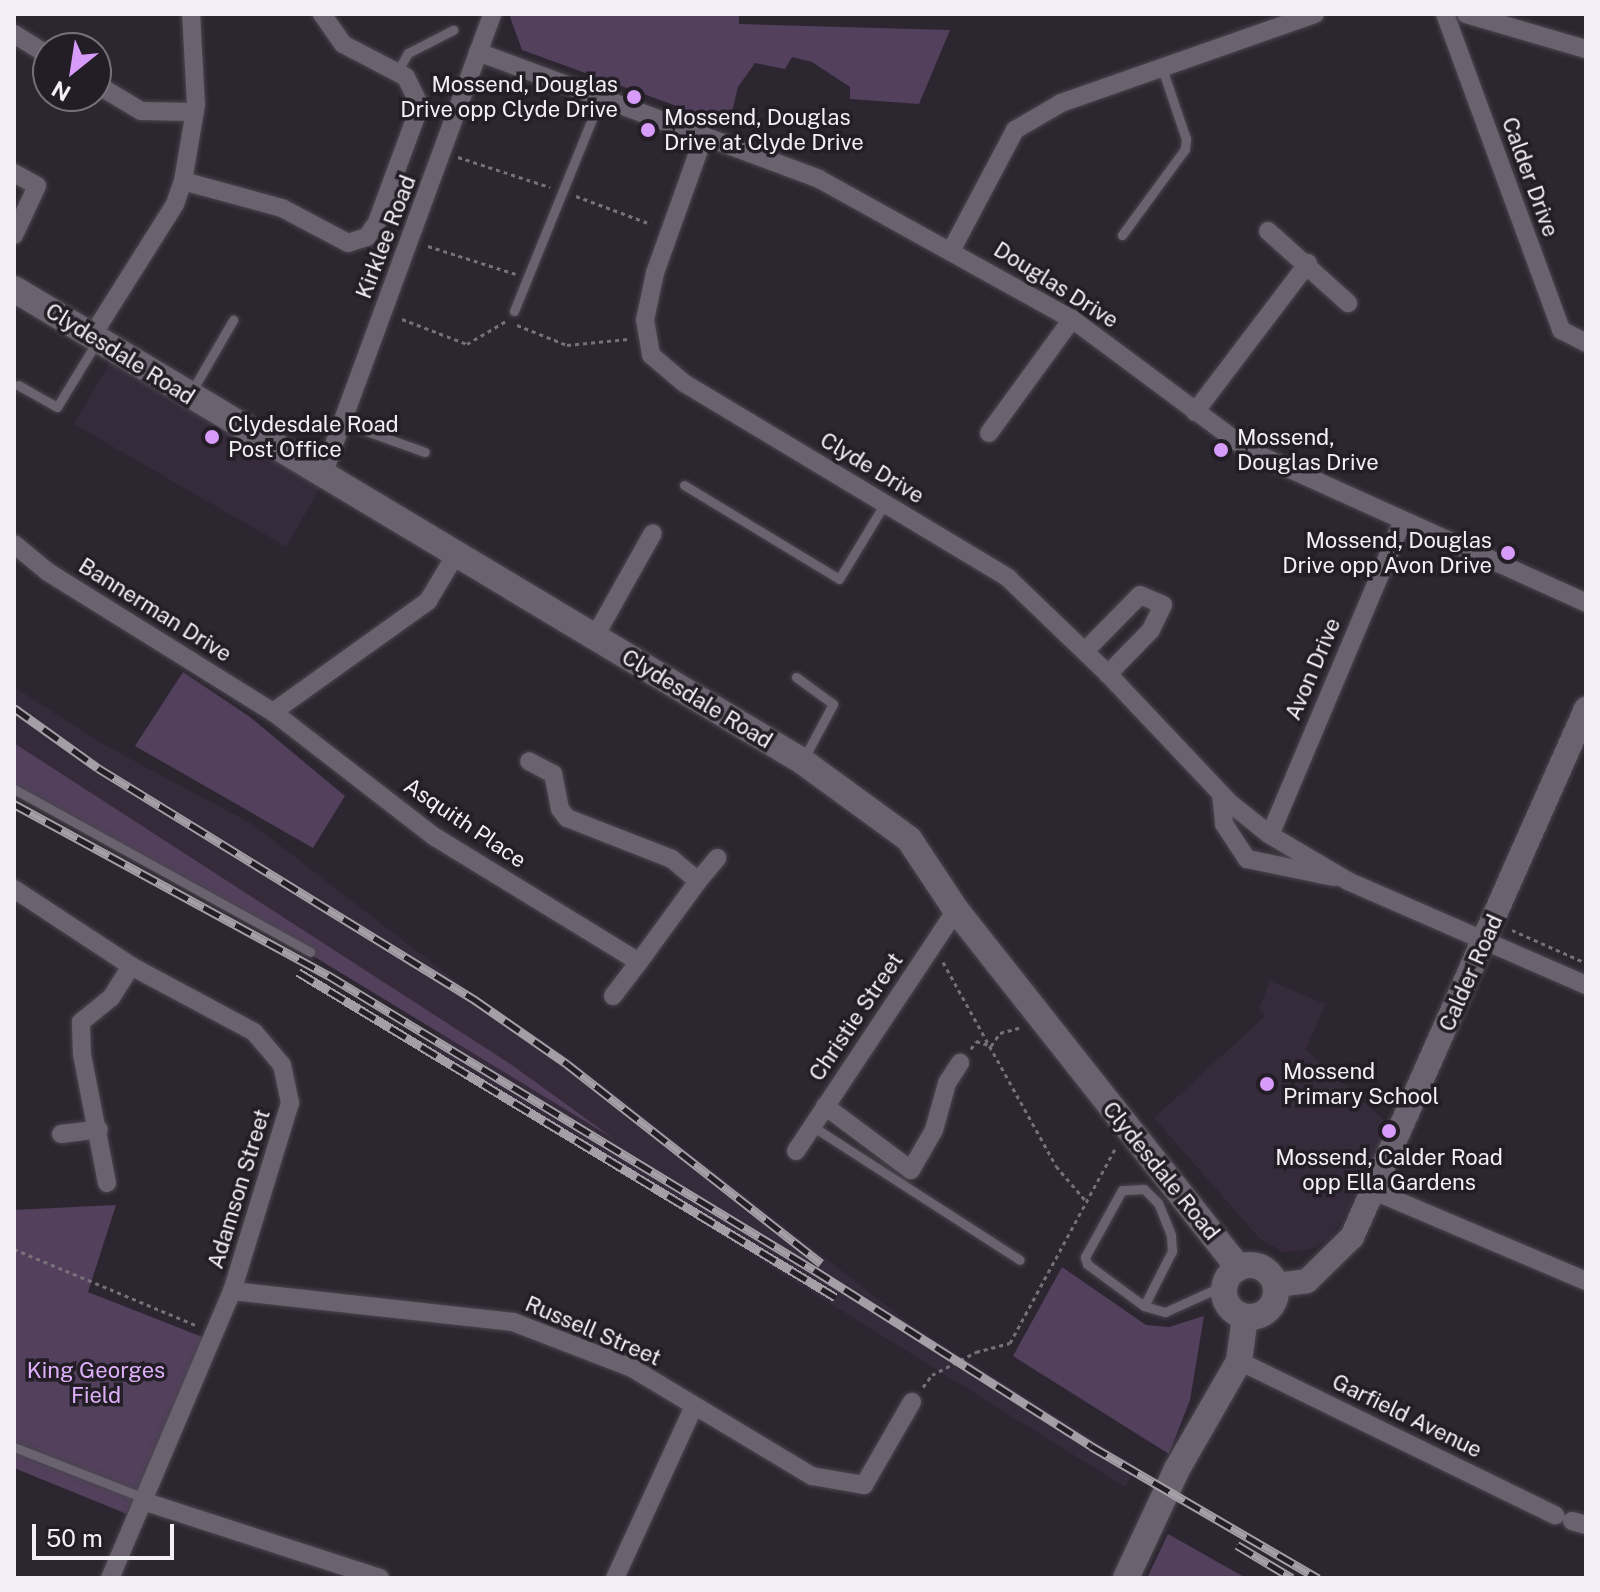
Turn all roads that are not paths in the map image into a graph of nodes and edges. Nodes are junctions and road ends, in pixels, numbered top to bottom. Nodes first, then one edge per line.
1 (191, 14) edge
2 (322, 14) edge
3 (492, 14) edge
4 (1315, 14) edge
5 (1445, 14) edge
6 (1466, 14) edge
7 (1496, 17) edge
8 (453, 30) dead end
9 (14, 34) edge
10 (32, 45) edge
11 (1586, 49) edge
12 (478, 52) junction
13 (1162, 68) junction
14 (397, 72) junction
15 (112, 94) edge
16 (601, 97) junction
17 (195, 112) junction
18 (704, 136) junction
19 (14, 173) edge
20 (183, 181) junction
21 (1268, 231) dead end
22 (14, 235) edge
23 (1122, 235) dead end
24 (952, 249) junction
25 (1308, 263) junction
26 (14, 289) edge
27 (1348, 303) dead end
28 (514, 311) dead end
29 (1072, 319) junction
30 (233, 320) dead end
31 (95, 338) junction
32 (1586, 343) edge
33 (18, 385) dead end
34 (189, 396) junction
35 (1195, 412) junction
36 (340, 422) junction
37 (989, 433) dead end
38 (425, 452) dead end
39 (322, 477) junction
40 (684, 485) dead end
41 (885, 503) junction
42 (1402, 523) junction
43 (653, 533) dead end
44 (14, 544) edge
45 (456, 554) junction
46 (1586, 603) edge
47 (594, 638) junction
48 (1085, 651) junction
49 (1108, 674) junction
50 (796, 677) dead end
51 (1586, 709) edge
52 (273, 712) junction
53 (529, 761) dead end
54 (802, 761) junction
55 (14, 789) edge
56 (1221, 794) junction
57 (1270, 835) junction
58 (717, 858) dead end
59 (698, 881) junction
60 (1348, 881) junction
61 (14, 889) edge
62 (956, 910) junction
63 (1489, 932) junction
64 (310, 952) dead end
65 (639, 962) junction
66 (131, 966) junction
67 (1586, 985) edge
68 (613, 996) dead end
69 (960, 1063) road end
70 (825, 1106) junction
71 (812, 1126) junction
72 (99, 1129) junction
73 (61, 1134) dead end
74 (796, 1151) dead end
75 (107, 1183) dead end
76 (1374, 1191) junction
77 (1020, 1260) dead end
78 (1232, 1276) junction
79 (1586, 1281) edge
80 (1276, 1285) junction
81 (232, 1291) junction
82 (1144, 1306) junction
83 (1245, 1317) junction
84 (1239, 1361) junction
85 (912, 1402) road end
86 (694, 1406) junction
87 (14, 1447) edge
88 (146, 1501) junction
89 (1571, 1520) edge
90 (110, 1578) edge
91 (380, 1578) edge
92 (615, 1578) edge
93 (1126, 1578) edge

1 - 17 street
2 - 14 street
3 - 12 street, Kirklee Road
4 - 13 street
5 - 32 street, Calder Drive
6 - 7 street
7 - 11 street
8 - 14 lane
9 - 10 street
12 - 16 street, Douglas Drive
12 - 36 street, Kirklee Road
13 - 23 lane
13 - 24 street
14 - 20 street
15 - 17 street
16 - 18 street, Douglas Drive
16 - 28 lane
17 - 20 street
18 - 24 street, Douglas Drive
18 - 41 street, Clyde Drive
19 - 22 street
20 - 31 street
21 - 25 street
24 - 29 street, Douglas Drive
25 - 27 street
25 - 35 street
26 - 31 main road, Clydesdale Road
29 - 35 street, Douglas Drive
29 - 37 street
30 - 34 lane
31 - 33 lane
31 - 34 main road, Clydesdale Road
34 - 39 main road, Clydesdale Road
35 - 42 street, Douglas Drive
36 - 38 lane
36 - 39 street, Kirklee Road
39 - 45 main road, Clydesdale Road
40 - 41 lane
41 - 48 street, Clyde Drive
42 - 46 street, Douglas Drive
42 - 57 street, Avon Drive
43 - 47 street
44 - 52 street, Bannerman Drive
45 - 47 main road, Clydesdale Road
45 - 52 street
47 - 54 main road, Clydesdale Road
48 - 49 street, Clyde Drive
48 - 49 street
49 - 56 street, Clyde Drive
50 - 54 lane
51 - 63 street, Calder Road
52 - 65 street, Asquith Place
53 - 59 street
54 - 62 main road, Clydesdale Road
55 - 64 lane
56 - 57 street, Clyde Drive
56 - 60 street, Clyde Drive
57 - 60 street, Clyde Drive
58 - 59 street
59 - 65 street
60 - 63 street, Clyde Drive
61 - 66 street, Adamson Street
62 - 70 street, Christie Street
62 - 78 main road, Clydesdale Road
63 - 67 street, Clyde Drive
63 - 76 street, Calder Road
65 - 68 street
66 - 72 street
66 - 81 street, Adamson Street
69 - 70 street
70 - 71 street, Christie Street
71 - 74 street, Christie Street
71 - 77 lane
72 - 73 street
72 - 75 street
76 - 79 street
76 - 80 street, Calder Road
78 - 80 main road, Clydesdale Road
78 - 82 lane
78 - 83 main road, Clydesdale Road
80 - 83 main road
81 - 86 street, Russell Street
81 - 88 street, Adamson Street
82 - 82 lane
83 - 84 main road
84 - 89 street, Garfield Avenue
84 - 93 main road
85 - 86 street, Russell Street
86 - 92 street
87 - 88 lane
88 - 90 street, Adamson Street
88 - 91 street

